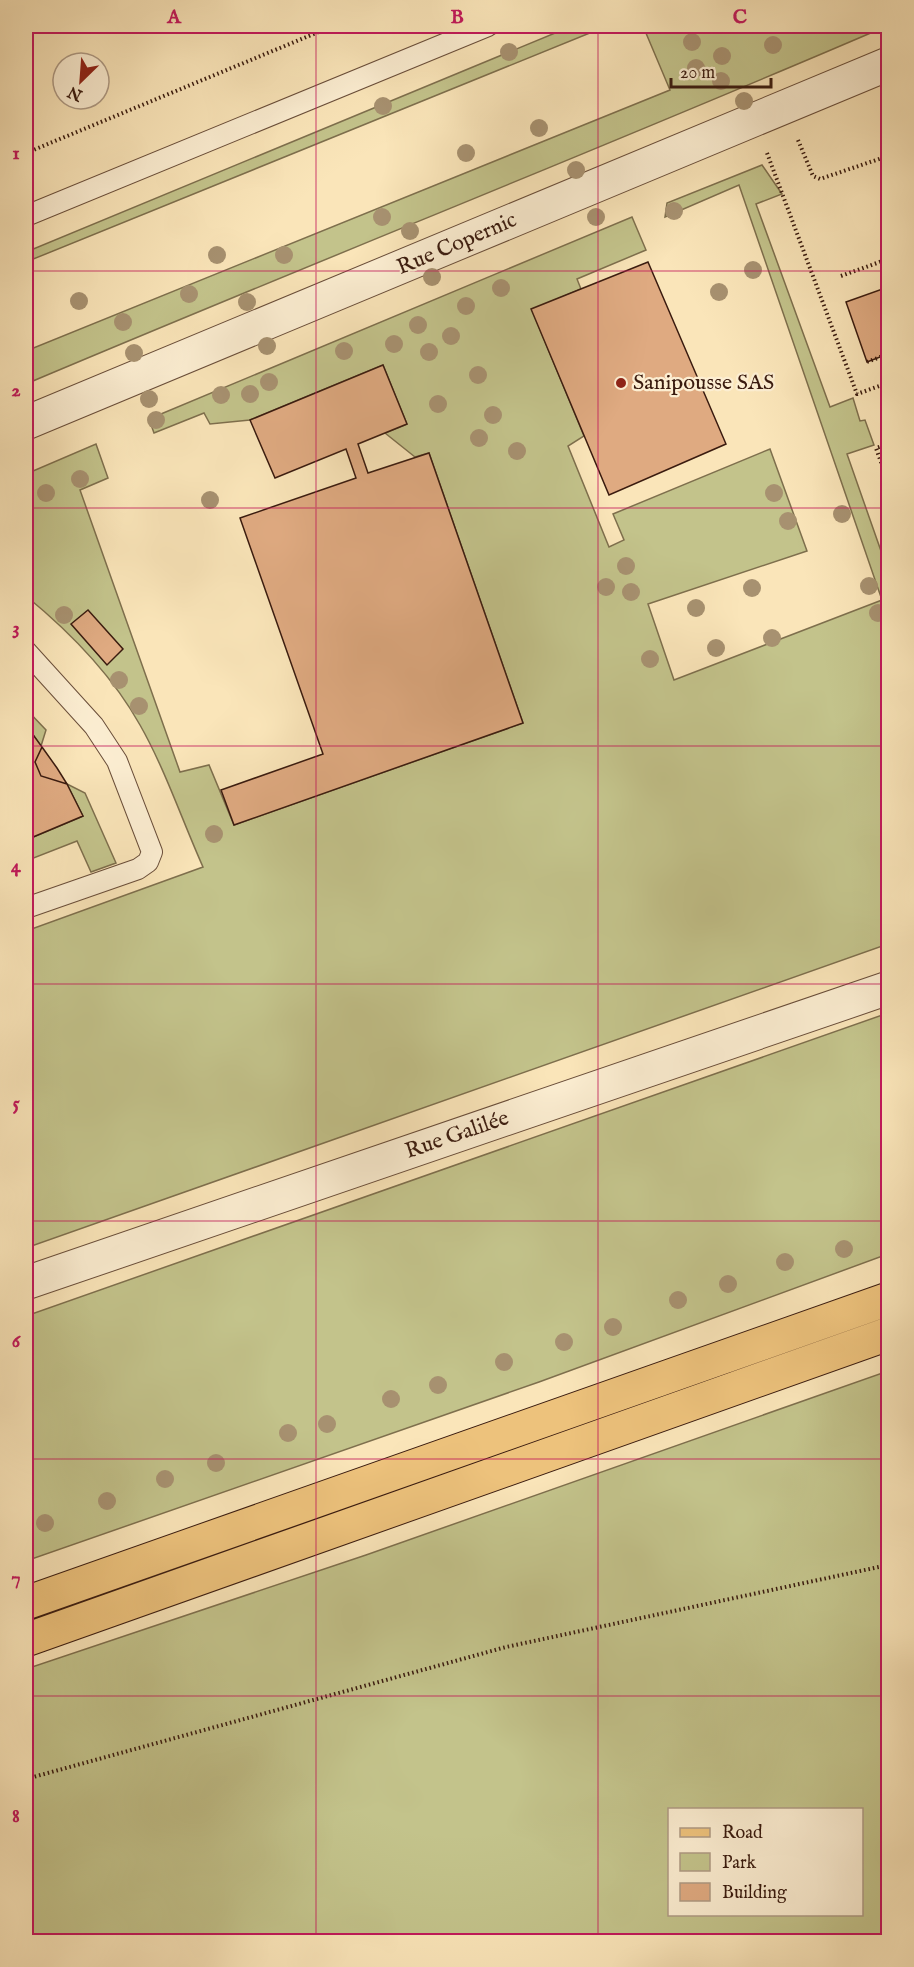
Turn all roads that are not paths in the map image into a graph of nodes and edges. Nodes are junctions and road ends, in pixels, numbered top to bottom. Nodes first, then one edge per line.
1 (488, 26) edge
2 (888, 64) edge
3 (26, 216) edge
4 (26, 423) edge
5 (26, 651) edge
6 (26, 908) edge
7 (888, 988) edge
8 (26, 1283) edge
9 (888, 1299) edge
10 (888, 1334) edge
11 (26, 1603) edge
12 (26, 1640) edge

1 - 3 lane
2 - 4 street, Rue Copernic
5 - 6 lane
7 - 8 street, Rue Galilée
9 - 11 main road
10 - 12 main road

